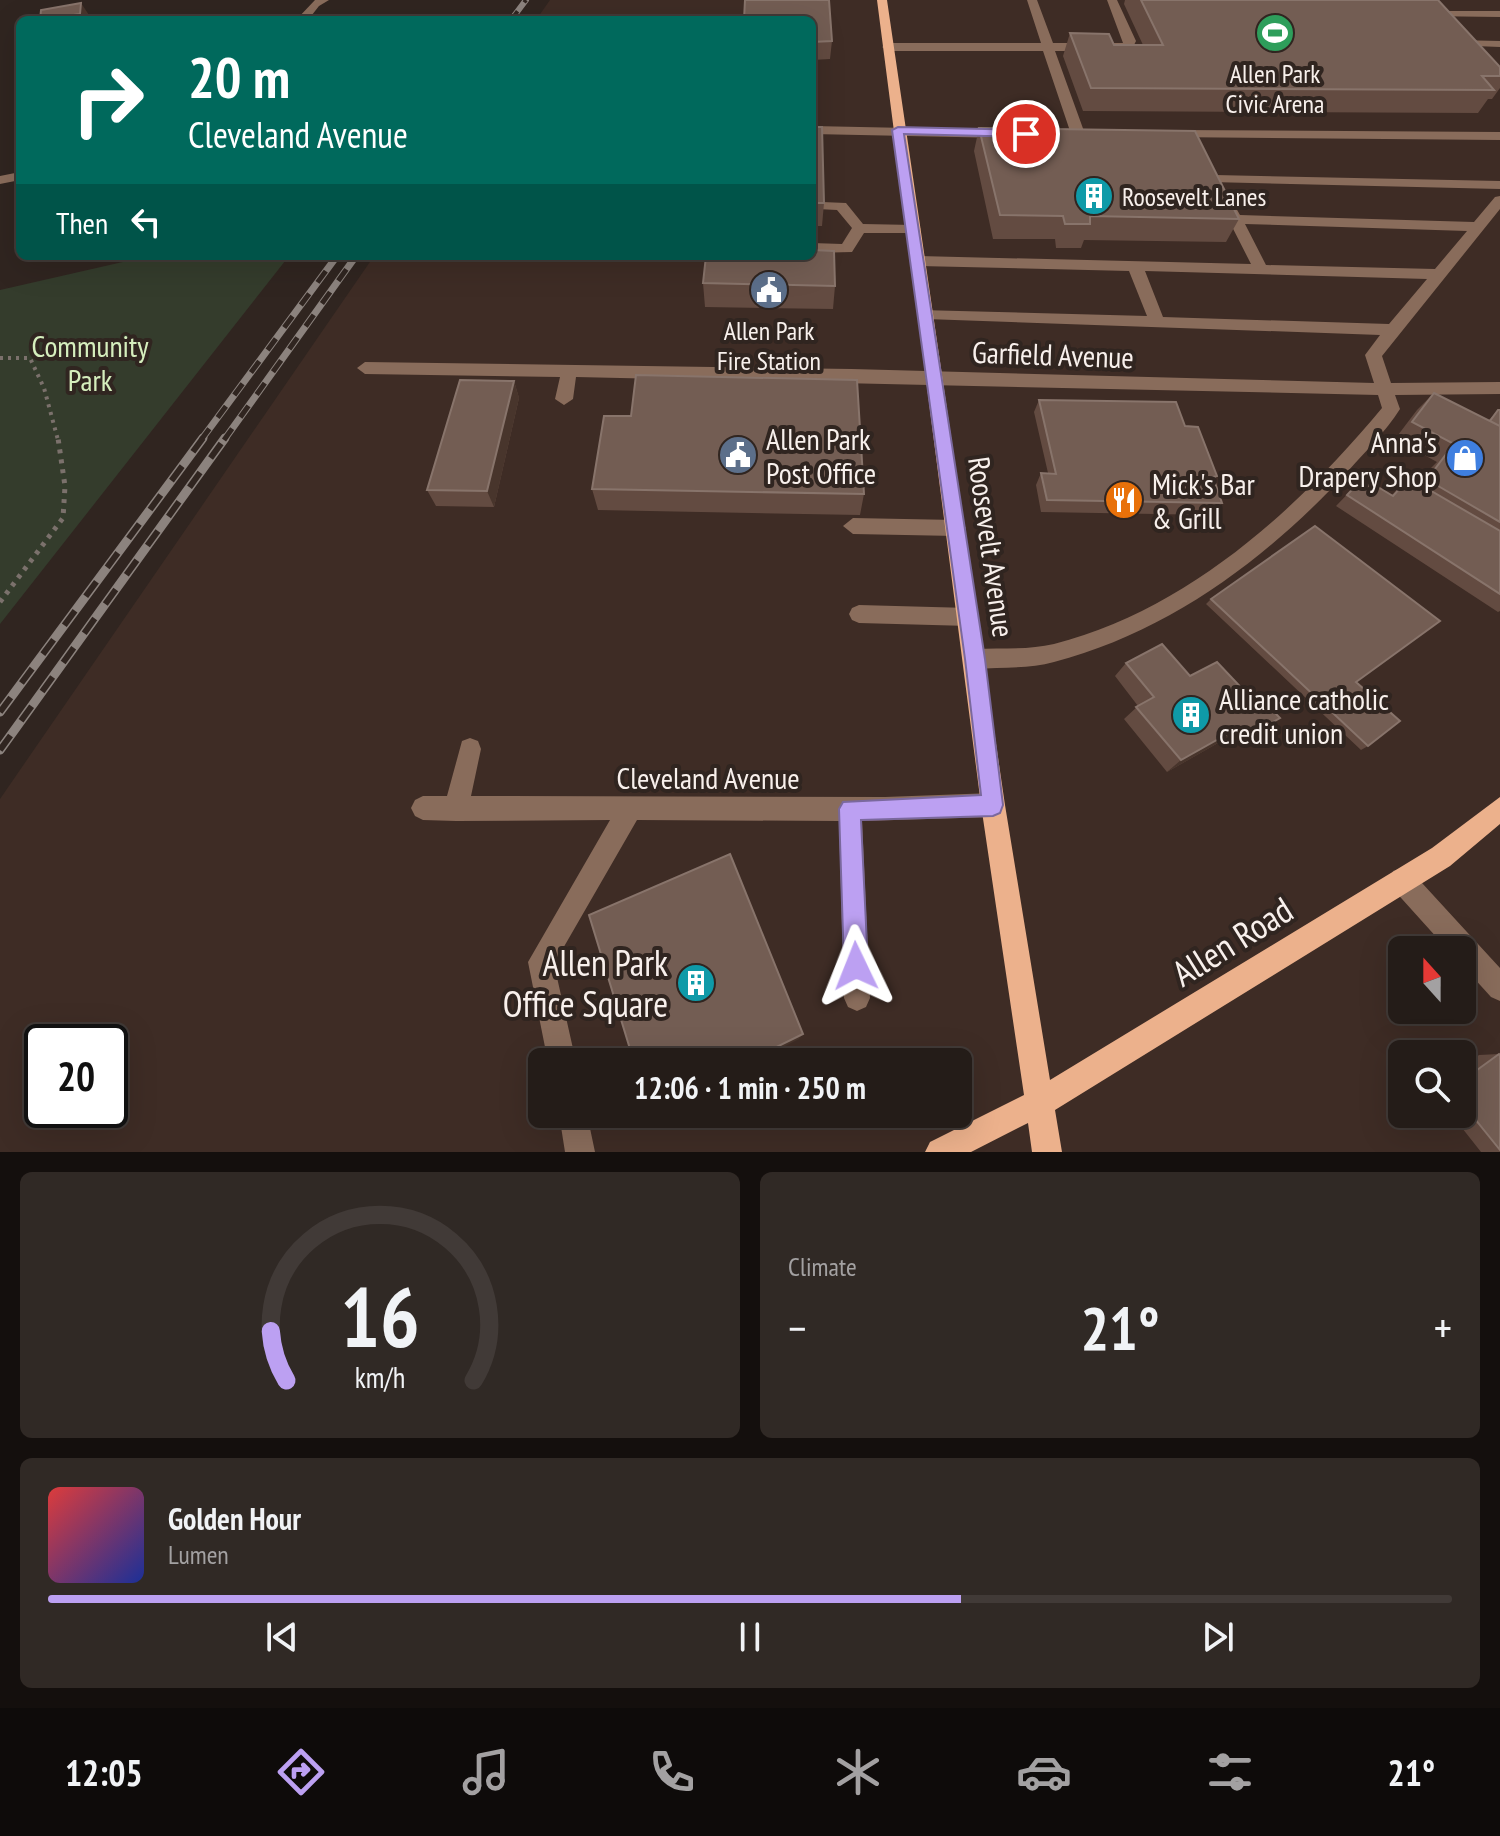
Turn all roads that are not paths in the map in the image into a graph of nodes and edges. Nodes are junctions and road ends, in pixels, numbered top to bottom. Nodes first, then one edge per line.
1 (882, 0) edge
2 (1032, 0) edge
3 (1112, 0) edge
4 (1500, 14) edge
5 (1437, 24) junction
6 (1500, 44) edge
7 (888, 47) junction
8 (1048, 48) junction
9 (1465, 54) edge
10 (816, 130) edge
11 (898, 130) junction
12 (1020, 134) edge
13 (1078, 134) edge
14 (1150, 134) edge
15 (1500, 136) edge
16 (1500, 185) edge
17 (1500, 200) edge
18 (822, 206) edge
19 (1236, 219) junction
20 (1478, 227) junction
21 (859, 228) junction
22 (914, 229) junction
23 (816, 248) edge
24 (919, 261) junction
25 (1135, 266) junction
26 (1260, 268) junction
27 (1440, 274) junction
28 (926, 314) junction
29 (1157, 322) junction
30 (1393, 330) junction
31 (365, 368) dead end
32 (569, 371) junction
33 (935, 378) junction
34 (1500, 388) edge
35 (1386, 389) junction
36 (564, 399) dead end
37 (853, 526) edge
38 (956, 528) junction
39 (859, 614) dead end
40 (969, 617) junction
41 (975, 659) junction
42 (470, 749) dead end
43 (993, 805) junction
44 (423, 808) dead end
45 (456, 809) junction
46 (630, 809) junction
47 (850, 809) junction
48 (1500, 809) edge
49 (1402, 880) junction
50 (1500, 988) edge
51 (857, 998) dead end
52 (559, 1048) edge
53 (1039, 1103) junction
54 (576, 1128) edge
55 (580, 1152) edge
56 (940, 1152) edge
57 (1047, 1152) edge

1 - 7 main road, Roosevelt Avenue
2 - 8 street
3 - 8 street
4 - 5 street
5 - 6 street
5 - 9 street
7 - 8 street
7 - 11 main road, Roosevelt Avenue
8 - 13 street
10 - 11 street
11 - 12 street
11 - 22 main road, Roosevelt Avenue
14 - 15 street
16 - 19 street
17 - 20 street
18 - 21 street
19 - 20 street
19 - 26 street
20 - 27 street
21 - 22 street
21 - 23 street
22 - 24 main road, Roosevelt Avenue
24 - 25 street
24 - 28 main road, Roosevelt Avenue
25 - 26 street
25 - 29 street
26 - 27 street
27 - 30 street
28 - 29 street
28 - 33 main road, Roosevelt Avenue
29 - 30 street
30 - 35 street
31 - 32 street, Garfield Avenue
32 - 33 street, Garfield Avenue
32 - 36 street
33 - 35 street, Garfield Avenue
33 - 38 main road, Roosevelt Avenue
34 - 35 street, Garfield Avenue
35 - 41 street
37 - 38 street
38 - 40 main road, Roosevelt Avenue
39 - 40 street
40 - 41 main road, Roosevelt Avenue
41 - 43 main road, Roosevelt Avenue
42 - 45 street
43 - 47 street, Cleveland Avenue
43 - 53 main road, Roosevelt Avenue
44 - 45 street, Cleveland Avenue
45 - 46 street, Cleveland Avenue
46 - 47 street, Cleveland Avenue
46 - 52 street
47 - 51 street
48 - 49 main road, Allen Road
49 - 50 street
49 - 53 main road, Allen Road
53 - 56 main road, Allen Road
53 - 57 main road
54 - 55 street

